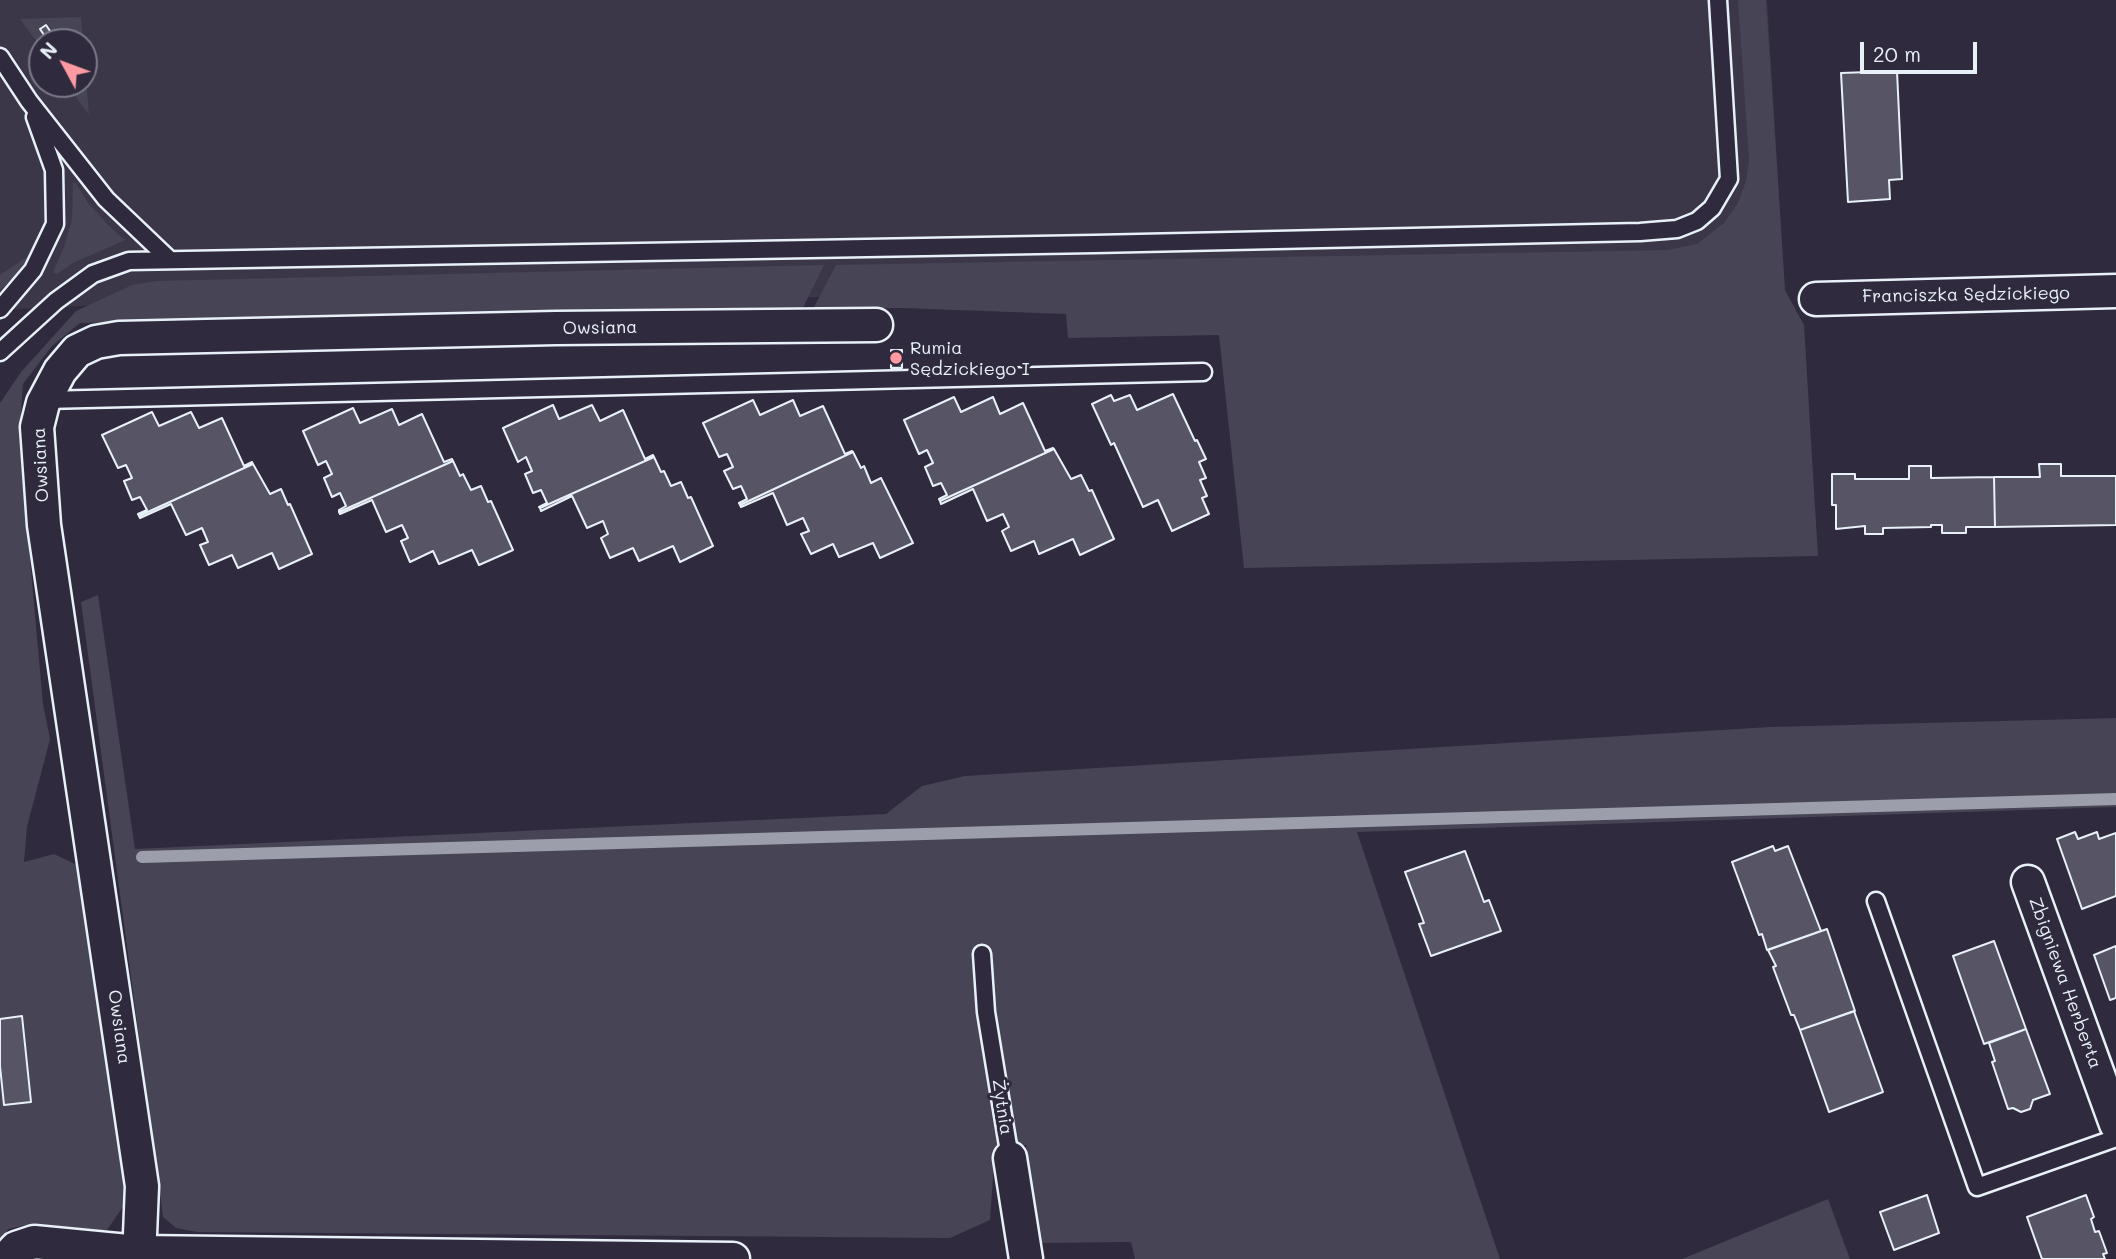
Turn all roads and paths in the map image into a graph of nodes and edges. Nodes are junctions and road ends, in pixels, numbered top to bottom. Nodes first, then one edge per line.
1 (1718, 0) edge
2 (0, 57) edge
3 (29, 101) junction
4 (170, 260) junction
5 (2116, 291) edge
6 (1816, 299) dead end
7 (0, 309) edge
8 (876, 325) dead end
9 (0, 352) edge
10 (1203, 372) dead end
11 (44, 400) junction
12 (2028, 882) dead end
13 (1876, 901) dead end
14 (982, 954) dead end
15 (2116, 1124) edge
16 (2116, 1138) edge
17 (1010, 1158) joint
18 (139, 1256) edge
19 (6, 1259) edge
20 (733, 1259) edge
21 (1026, 1259) edge

1 - 4 lane
2 - 3 lane
3 - 4 lane
3 - 7 lane
4 - 9 lane
5 - 6 street, Franciszka Sędzickiego
8 - 11 street, Owsiana
10 - 11 lane
11 - 18 street, Owsiana
12 - 15 street, Zbigniewa Herberta
13 - 16 lane
14 - 17 lane, Żytnia
17 - 21 street, Żytnia
18 - 19 street
18 - 20 street

